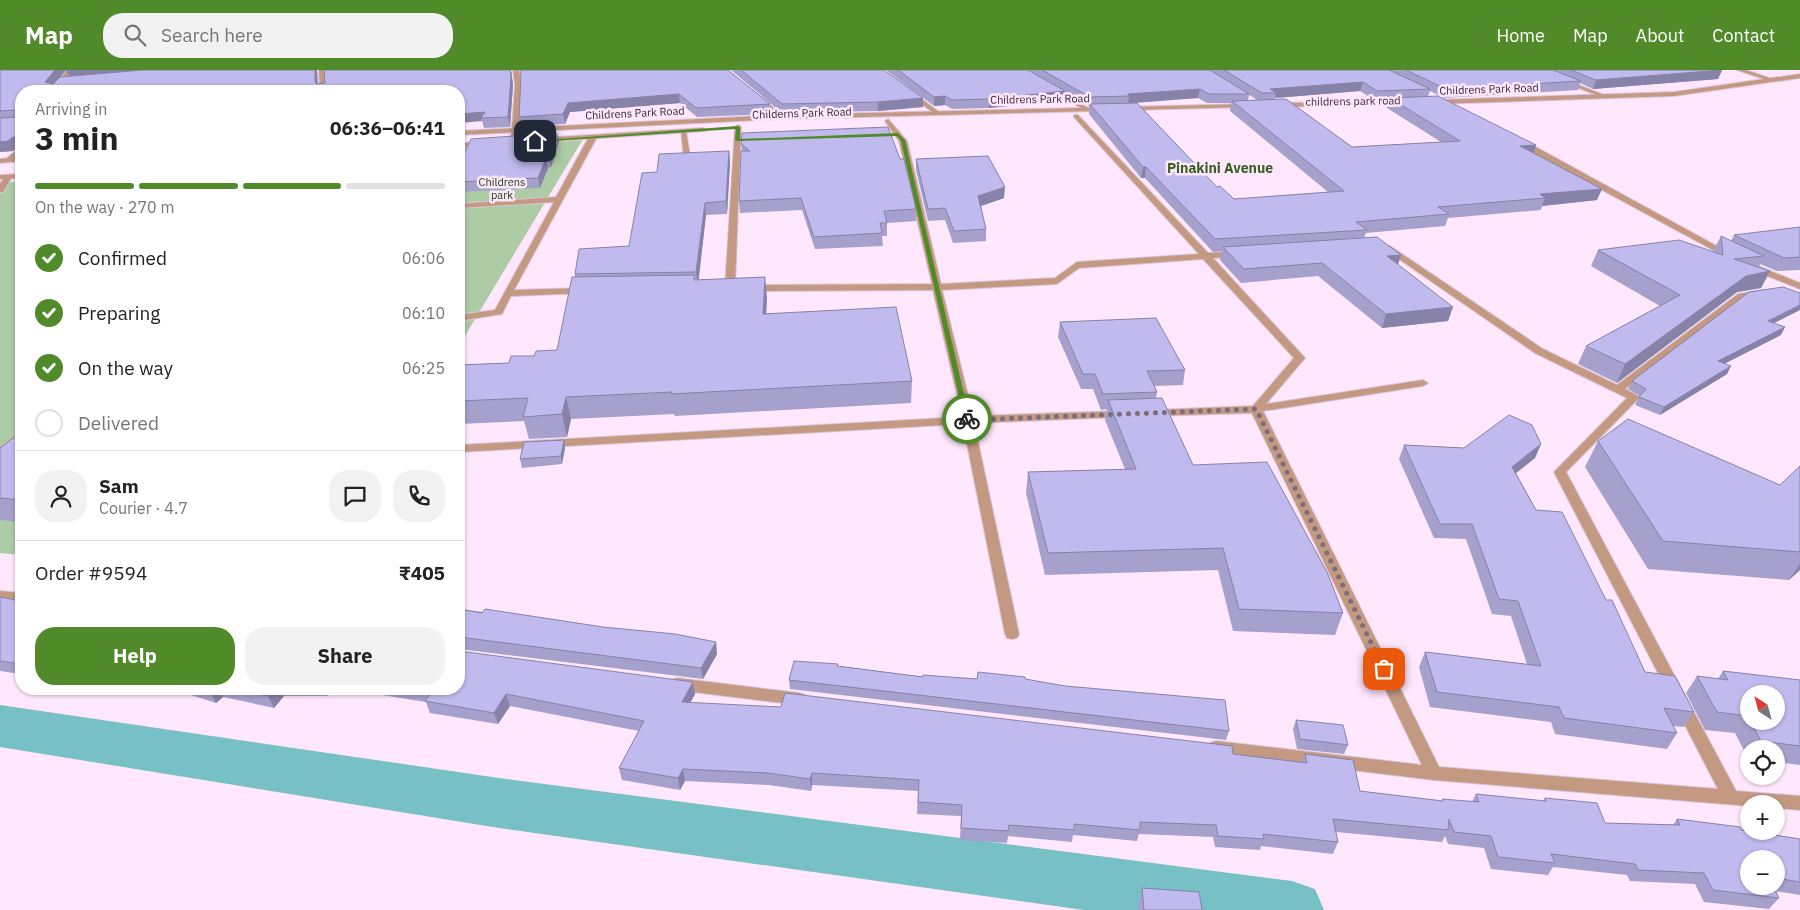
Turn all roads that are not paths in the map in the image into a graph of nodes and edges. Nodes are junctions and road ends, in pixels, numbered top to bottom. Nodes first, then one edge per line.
1 (70, 70) edge
2 (322, 70) edge
3 (516, 70) edge
4 (1536, 70) edge
5 (1740, 70) edge
6 (1800, 76) edge
7 (1772, 80) junction
8 (70, 81) edge
9 (60, 82) junction
10 (58, 85) edge
11 (323, 85) edge
12 (1044, 85) edge
13 (901, 86) edge
14 (1762, 90) dead end
15 (753, 94) edge
16 (1427, 94) edge
17 (1606, 97) junction
18 (1424, 102) edge
19 (1444, 102) junction
20 (1415, 103) edge
21 (1260, 106) edge
22 (1202, 107) junction
23 (1510, 108) dead end
24 (1087, 109) junction
25 (1270, 109) joint
26 (1460, 110) edge
27 (1411, 111) edge
28 (937, 112) junction
29 (1254, 113) edge
30 (1210, 114) junction
31 (1076, 116) junction
32 (782, 117) junction
33 (888, 121) junction
34 (710, 129) dead end
35 (516, 131) junction
36 (683, 131) junction
37 (465, 133) edge
38 (593, 137) junction
39 (1512, 138) edge
40 (737, 140) junction
41 (747, 140) edge
42 (525, 141) edge
43 (535, 141) edge
44 (506, 142) edge
45 (515, 142) junction
46 (496, 143) edge
47 (465, 145) edge
48 (15, 156) edge
49 (10, 160) junction
50 (15, 160) edge
51 (688, 160) edge
52 (0, 161) edge
53 (4, 177) edge
54 (0, 190) edge
55 (559, 199) junction
56 (465, 206) edge
57 (1373, 246) edge
58 (1246, 254) edge
59 (1206, 256) junction
60 (1735, 259) edge
61 (1744, 264) edge
62 (937, 287) junction
63 (595, 291) edge
64 (508, 292) junction
65 (465, 317) edge
66 (1423, 383) dead end
67 (1618, 389) junction
68 (1256, 409) junction
69 (968, 420) junction
70 (465, 449) edge
71 (0, 596) edge
72 (15, 597) edge
73 (1012, 634) dead end
74 (664, 682) edge
75 (812, 700) edge
76 (1197, 746) edge
77 (1434, 773) junction
78 (1730, 796) junction
79 (1800, 803) edge

1 - 9 street
2 - 11 street
3 - 35 street
4 - 17 street
5 - 7 street
6 - 7 street, Childrens Park Road
7 - 17 street, Childrens Park Road
8 - 9 street
9 - 10 street
12 - 24 street
13 - 28 street
14 - 23 street, childrens park road
15 - 32 street
16 - 19 street
17 - 19 street, Childrens Park Road
18 - 19 street, Childrens Park Road
19 - 26 street
20 - 25 street, Childrens Park Road
21 - 22 street, Childrens Park Road
22 - 24 street, Childrens Park Road
22 - 30 street
24 - 28 street, Childrens Park Road
25 - 27 street, childrens park road
28 - 32 street, Childrens Park Road
29 - 30 street
30 - 31 street, Childerns Park Road
31 - 33 street, Childerns Park Road
31 - 59 street
32 - 35 street, Childrens Park Road
33 - 40 street, Childerns Park Road
33 - 62 street
34 - 36 street
35 - 37 street, Childrens Park Road
35 - 45 street
36 - 38 street
36 - 51 street
38 - 43 street
38 - 55 street
39 - 60 street
40 - 41 street
40 - 62 street
42 - 45 street
44 - 45 street
46 - 47 street
48 - 49 street
49 - 50 street
49 - 52 street
53 - 54 street
55 - 56 street
55 - 64 street
57 - 67 street
58 - 59 street
59 - 62 street
59 - 68 street
61 - 67 street
62 - 69 street
63 - 64 street
64 - 65 street
66 - 68 street
67 - 78 street
68 - 69 street
68 - 77 street
69 - 70 street
69 - 73 street
71 - 72 street
74 - 75 street
76 - 77 street
77 - 78 street
78 - 79 street

